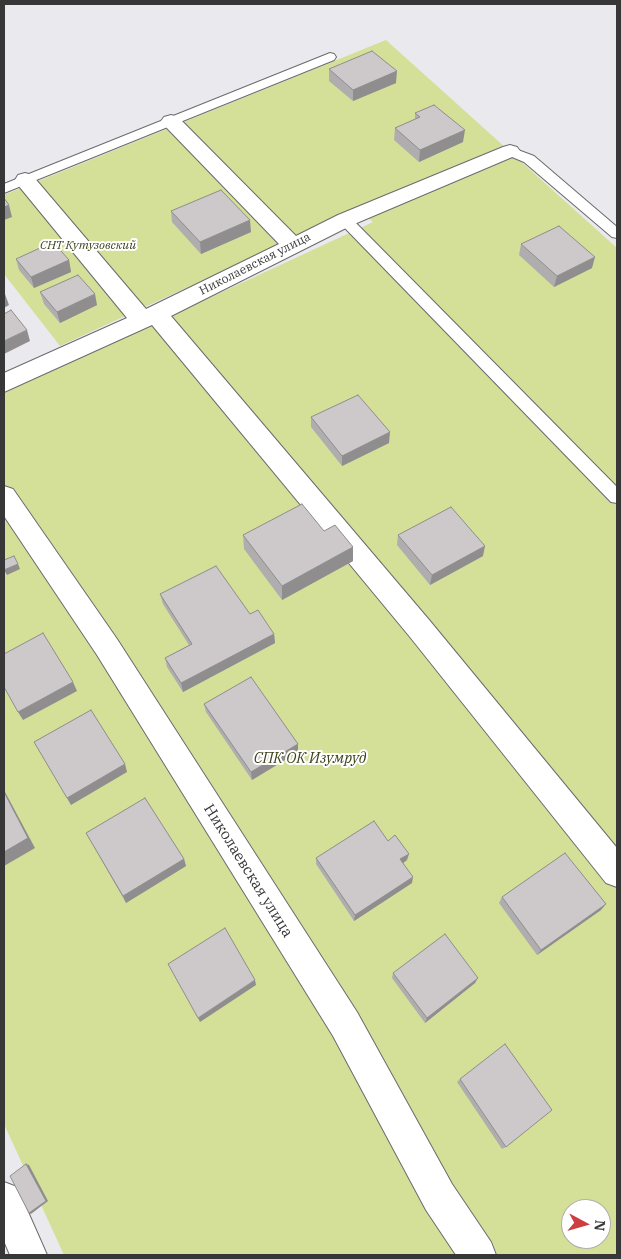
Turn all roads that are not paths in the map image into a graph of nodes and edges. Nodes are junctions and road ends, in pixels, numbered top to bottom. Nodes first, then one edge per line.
1 (330, 57) dead end
2 (171, 121) junction
3 (510, 151) joint
4 (25, 180) junction
5 (4, 188) edge
6 (345, 220) junction
7 (617, 234) edge
8 (293, 246) junction
9 (149, 317) junction
10 (4, 384) edge
11 (4, 496) edge
12 (617, 497) edge
13 (617, 872) edge
14 (4, 1200) edge
15 (29, 1255) edge
16 (478, 1255) edge

1 - 2 lane
2 - 4 lane
2 - 8 street
3 - 6 street, Николаевская улица
3 - 7 lane
4 - 5 lane
4 - 9 street
6 - 8 street, Николаевская улица
6 - 12 lane
8 - 9 street, Николаевская улица
9 - 10 street, Николаевская улица
9 - 13 street
11 - 16 street, Николаевская улица
14 - 15 street

